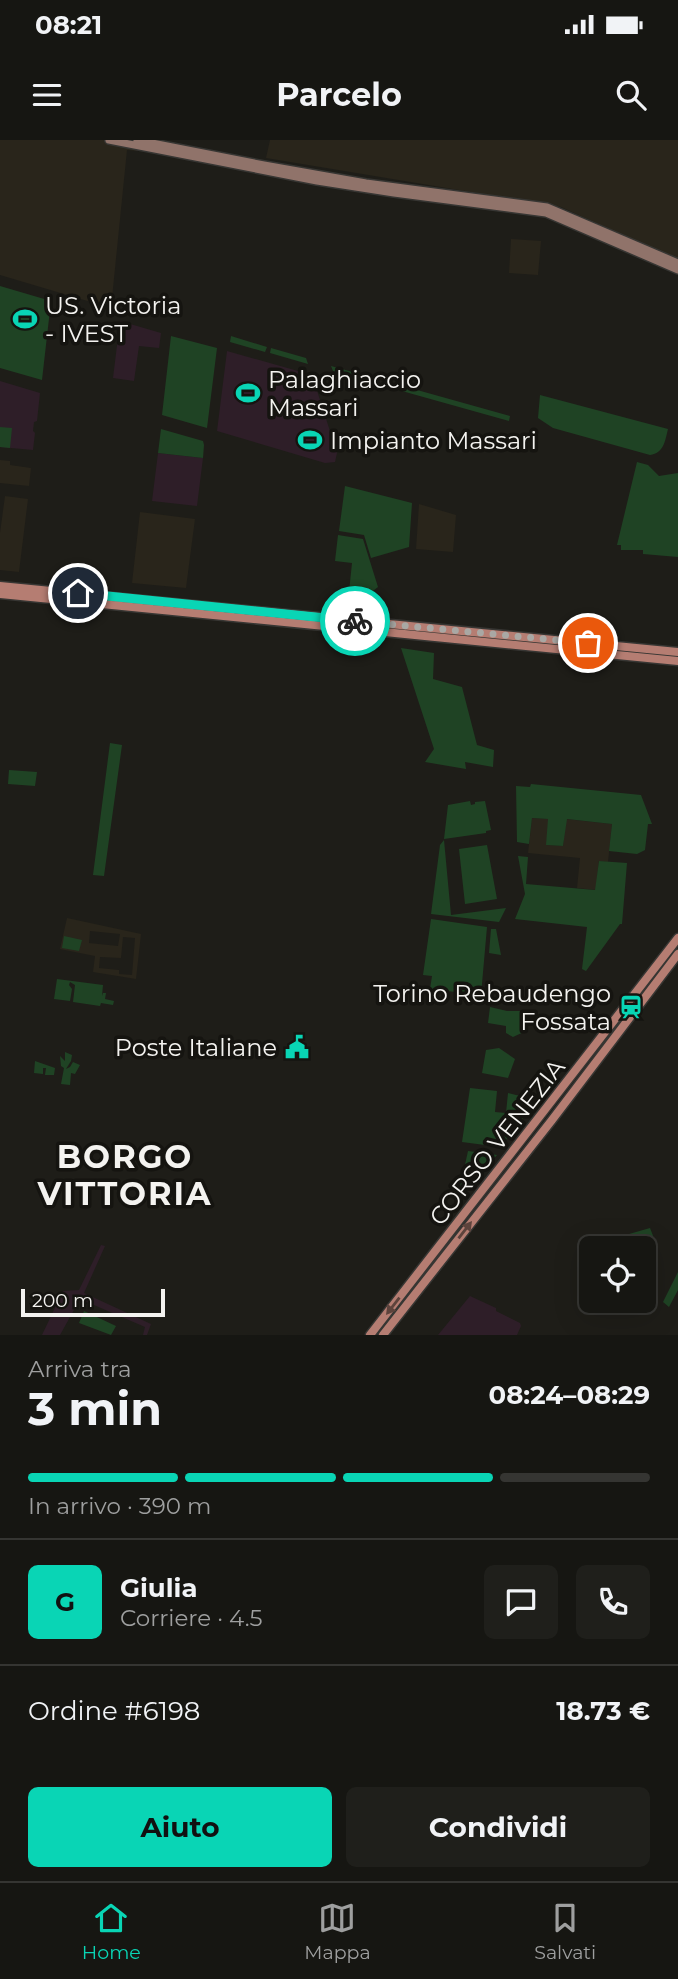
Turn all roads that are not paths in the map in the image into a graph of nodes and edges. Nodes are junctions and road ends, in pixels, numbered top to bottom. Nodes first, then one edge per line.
1 (109, 140) edge
2 (137, 140) edge
3 (678, 263) edge
4 (678, 270) edge
5 (0, 586) edge
6 (0, 594) edge
7 (678, 652) edge
8 (676, 662) edge
9 (678, 938) edge
10 (678, 954) edge
11 (678, 962) edge
12 (666, 970) junction
13 (370, 1335) edge
14 (383, 1335) edge

1 - 4 main road
2 - 3 main road
5 - 7 main road
6 - 8 main road
9 -> 13 main road, CORSO VENEZIA
10 - 12 main road, CORSO VENEZIA
11 - 12 main road
14 -> 12 main road, CORSO VENEZIA

